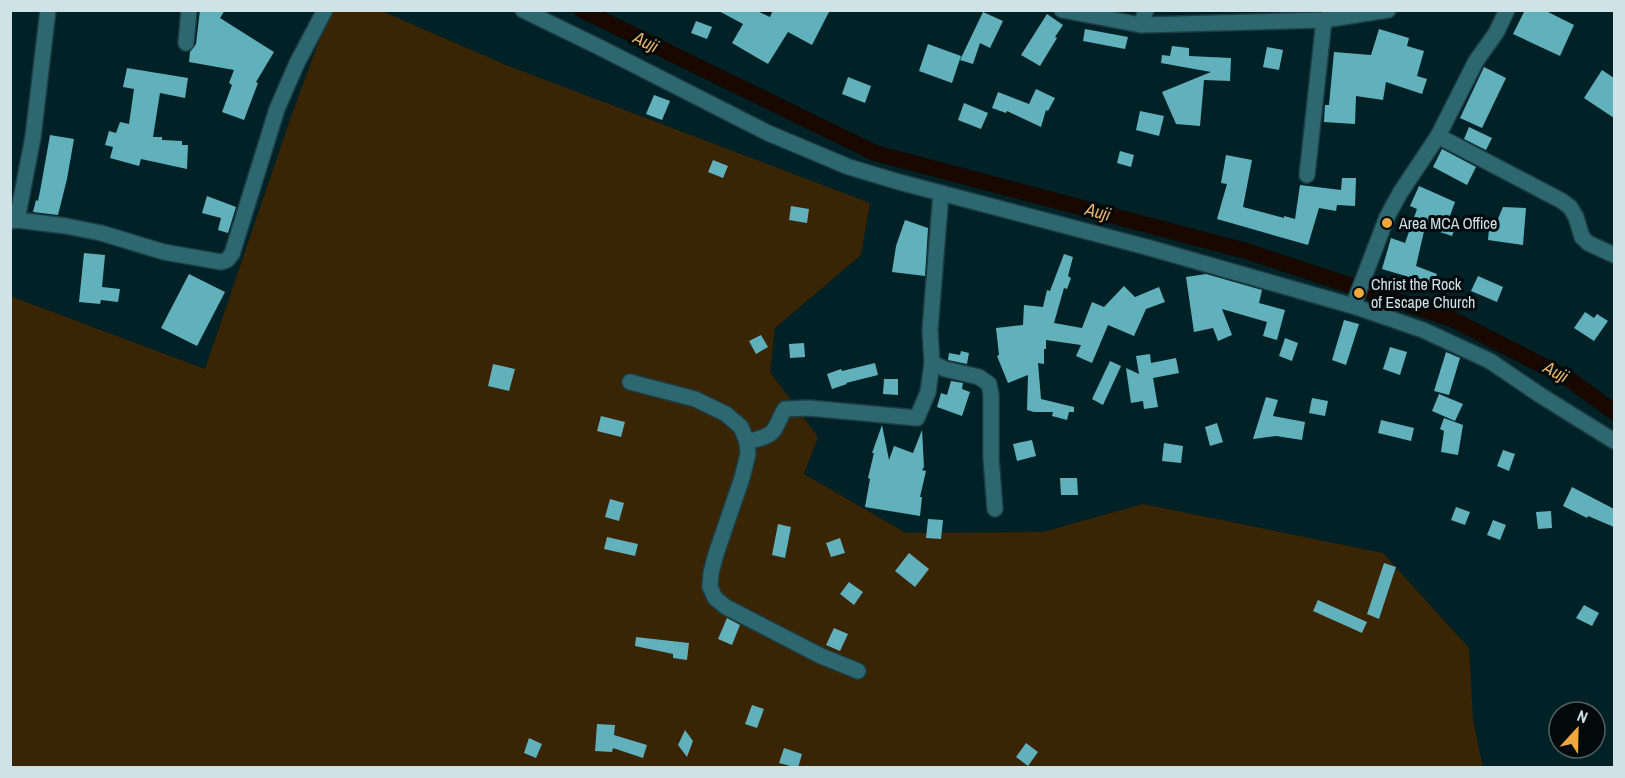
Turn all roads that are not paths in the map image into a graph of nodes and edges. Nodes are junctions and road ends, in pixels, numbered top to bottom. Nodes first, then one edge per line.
1 (48, 10) edge
2 (189, 10) edge
3 (325, 10) edge
4 (523, 10) edge
5 (1062, 10) edge
6 (1388, 10) edge
7 (1507, 10) edge
8 (1144, 18) edge
9 (1324, 20) junction
10 (186, 43) dead end
11 (1438, 136) junction
12 (1307, 175) dead end
13 (941, 193) junction
14 (14, 221) edge
15 (1614, 255) edge
16 (1355, 302) junction
17 (932, 363) junction
18 (630, 382) dead end
19 (1614, 441) edge
20 (747, 442) junction
21 (995, 509) dead end
22 (858, 671) dead end

1 - 14 street
2 - 10 street
3 - 14 street
4 - 13 street
5 - 8 street
6 - 9 street
7 - 11 street
8 - 9 street
9 - 12 street
11 - 15 street
11 - 16 street
13 - 16 street
13 - 17 street
16 - 19 street
17 - 20 street
17 - 21 street
18 - 20 street
20 - 22 street

